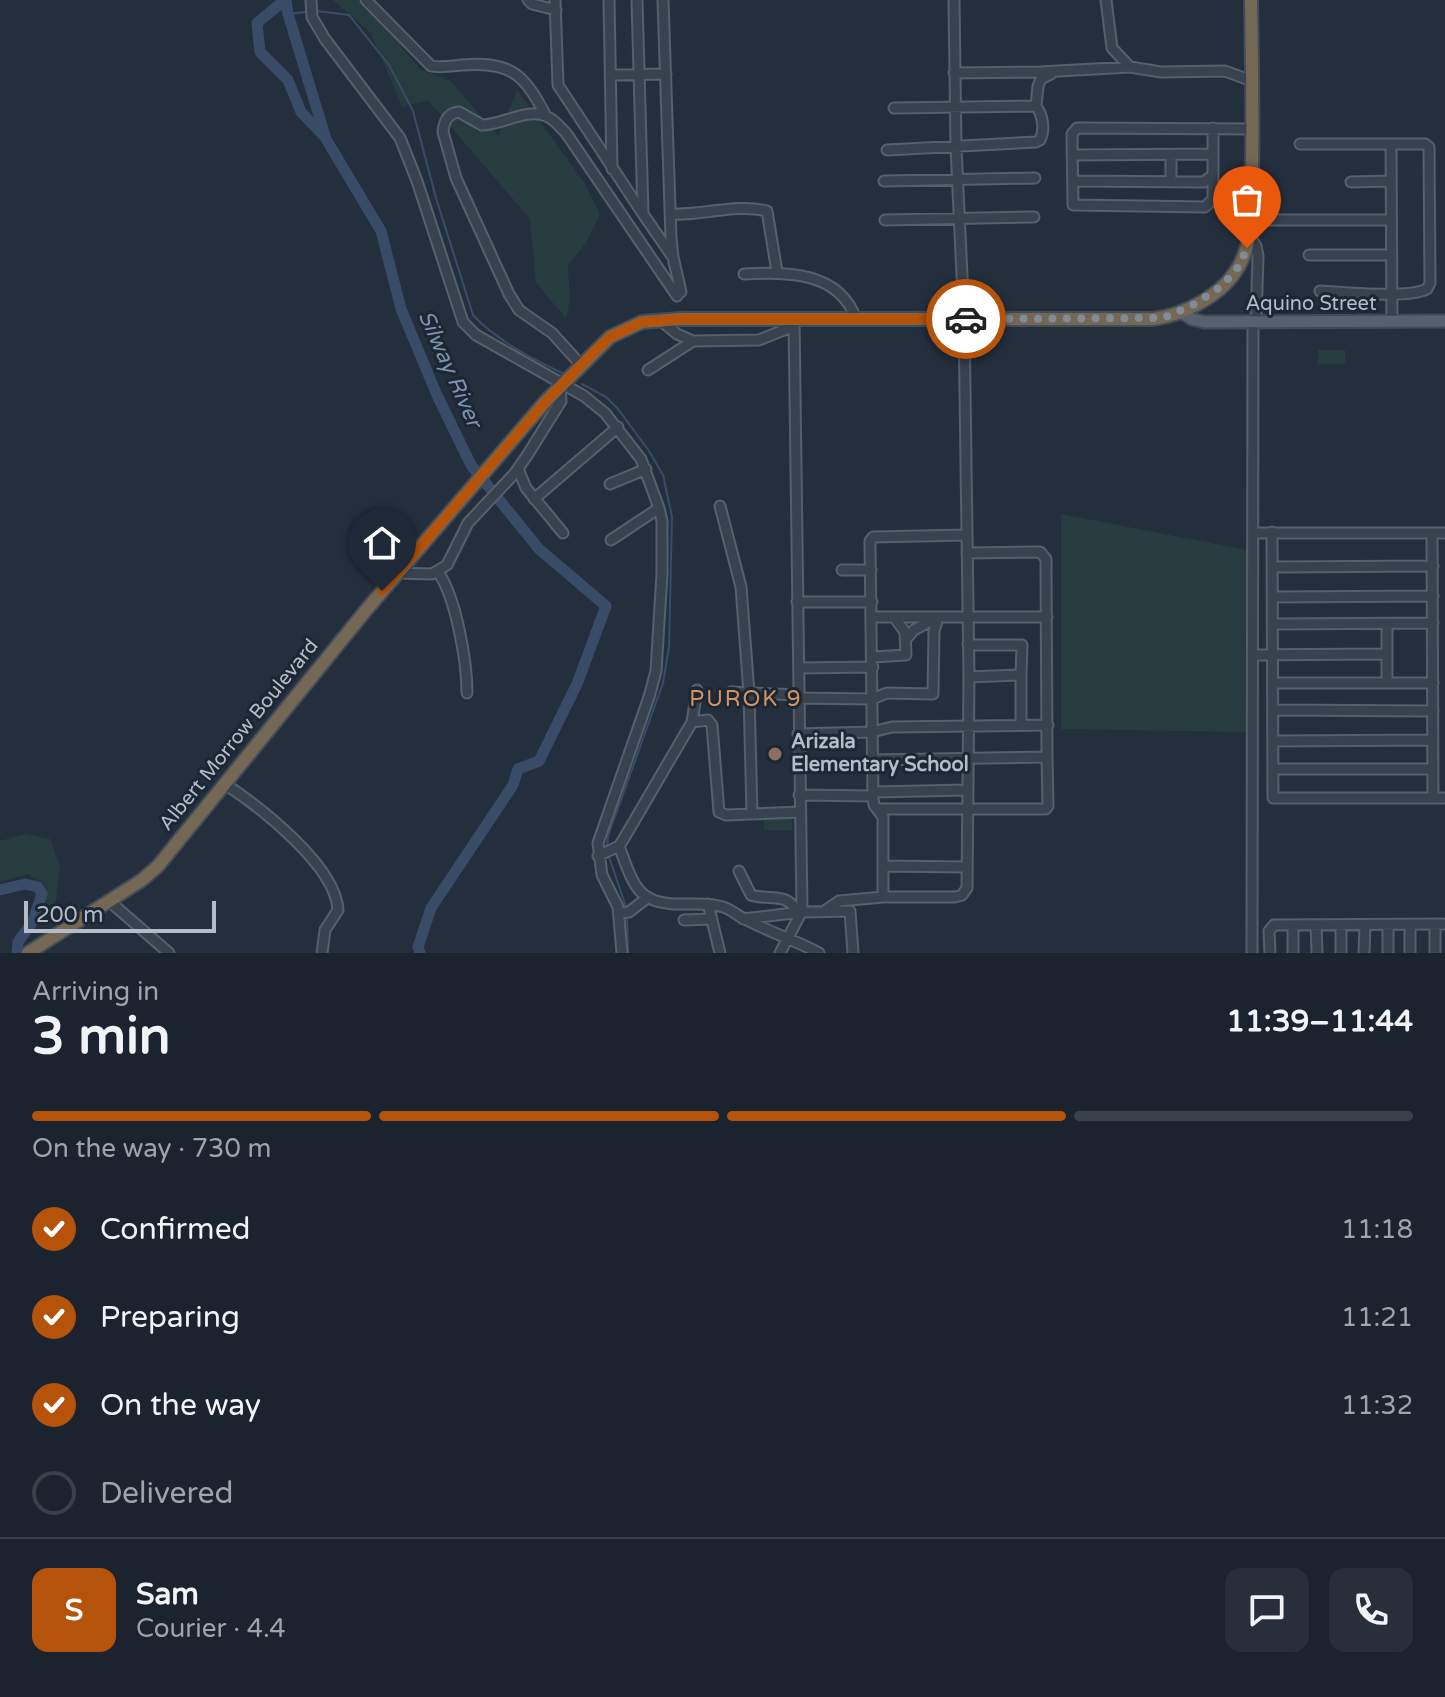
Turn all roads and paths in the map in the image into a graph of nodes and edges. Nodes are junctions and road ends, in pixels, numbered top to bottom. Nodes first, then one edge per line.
1 (311, 0) edge
2 (366, 0) edge
3 (528, 0) edge
4 (609, 0) edge
5 (637, 0) edge
6 (663, 0) edge
7 (954, 0) edge
8 (1106, 0) edge
9 (1251, 0) edge
10 (556, 5) edge
11 (1130, 67) junction
12 (1060, 70) junction
13 (954, 73) junction
14 (666, 74) junction
15 (611, 75) junction
16 (639, 75) junction
17 (1252, 81) junction
18 (1036, 106) junction
19 (955, 107) junction
20 (894, 108) dead end
21 (546, 116) junction
22 (1213, 128) junction
23 (1252, 129) junction
24 (1300, 144) dead end
25 (1391, 144) junction
26 (956, 147) junction
27 (887, 150) dead end
28 (1213, 154) junction
29 (1072, 155) junction
30 (1171, 155) junction
31 (612, 169) junction
32 (1213, 175) junction
33 (957, 178) junction
34 (1035, 178) dead end
35 (884, 181) dead end
36 (1073, 181) junction
37 (1171, 181) junction
38 (1391, 181) junction
39 (1351, 182) dead end
40 (641, 206) junction
41 (671, 214) junction
42 (1034, 217) dead end
43 (959, 218) junction
44 (885, 220) dead end
45 (1251, 220) junction
46 (1391, 220) junction
47 (1249, 235) junction
48 (1309, 255) dead end
49 (1391, 255) junction
50 (673, 257) junction
51 (777, 272) junction
52 (744, 274) dead end
53 (1320, 291) dead end
54 (1392, 293) junction
55 (1181, 312) junction
56 (856, 319) junction
57 (964, 319) junction
58 (660, 320) junction
59 (1445, 321) edge
60 (794, 322) junction
61 (1255, 322) junction
62 (1392, 322) junction
63 (693, 341) junction
64 (581, 365) junction
65 (648, 370) dead end
66 (561, 386) junction
67 (618, 427) junction
68 (646, 469) junction
69 (516, 471) junction
70 (610, 484) dead end
71 (534, 499) junction
72 (720, 506) dead end
73 (659, 508) junction
74 (1272, 532) junction
75 (563, 533) dead end
76 (1255, 533) junction
77 (1432, 533) junction
78 (1444, 533) edge
79 (966, 535) junction
80 (611, 540) dead end
81 (967, 553) junction
82 (1433, 566) junction
83 (1273, 567) junction
84 (842, 570) dead end
85 (871, 570) junction
86 (438, 572) junction
87 (397, 573) junction
88 (1433, 596) junction
89 (1273, 597) junction
90 (797, 602) junction
91 (872, 602) junction
92 (872, 617) junction
93 (894, 617) junction
94 (967, 617) junction
95 (1047, 617) junction
96 (938, 618) junction
97 (1433, 623) junction
98 (1273, 624) junction
99 (1387, 624) junction
100 (907, 638) junction
101 (968, 645) junction
102 (1253, 652) junction
103 (1273, 652) junction
104 (1387, 654) junction
105 (873, 662) junction
106 (799, 668) junction
107 (1021, 675) junction
108 (969, 677) junction
109 (1273, 683) junction
110 (1387, 683) junction
111 (1433, 683) junction
112 (697, 690) dead end
113 (731, 692) dead end
114 (467, 693) dead end
115 (749, 693) junction
116 (798, 697) junction
117 (872, 699) junction
118 (1273, 710) junction
119 (1433, 711) junction
120 (692, 722) junction
121 (1021, 725) junction
122 (1048, 725) junction
123 (968, 726) junction
124 (872, 732) junction
125 (798, 734) junction
126 (1433, 740) junction
127 (1273, 741) junction
128 (1047, 757) junction
129 (968, 758) junction
130 (873, 762) junction
131 (798, 766) junction
132 (1273, 769) junction
133 (1433, 769) junction
134 (225, 784) junction
135 (966, 790) junction
136 (874, 794) junction
137 (799, 795) junction
138 (877, 809) junction
139 (966, 809) junction
140 (800, 812) junction
141 (752, 814) junction
142 (608, 851) junction
143 (883, 866) junction
144 (966, 867) junction
145 (739, 871) dead end
146 (883, 897) junction
147 (647, 898) junction
148 (109, 901) junction
149 (708, 904) junction
150 (823, 912) junction
151 (624, 913) junction
152 (800, 913) junction
153 (712, 919) junction
154 (743, 919) junction
155 (684, 920) dead end
156 (1293, 925) junction
157 (1316, 925) junction
158 (1341, 925) junction
159 (1365, 925) junction
160 (1410, 925) junction
161 (1439, 925) edge
162 (1388, 926) junction
163 (785, 933) junction
164 (28, 953) edge
165 (169, 953) edge
166 (322, 953) edge
167 (622, 953) edge
168 (720, 953) edge
169 (780, 953) edge
170 (819, 953) edge
171 (853, 953) edge
172 (1252, 953) edge
173 (1270, 953) edge
174 (1293, 953) edge
175 (1317, 953) edge
176 (1341, 953) edge
177 (1364, 953) edge
178 (1388, 953) edge
179 (1410, 953) edge
180 (1435, 953) edge

1 - 66 street
2 - 21 street
3 - 10 street
4 - 15 street
5 - 16 street
6 - 14 street
7 - 13 street
8 - 11 street
9 - 17 highway, Albert Morrow Boulevard
10 - 31 street
11 - 12 street
11 - 17 street
12 - 13 street
12 - 18 street
13 - 19 street
14 - 16 street
14 - 41 street
15 - 16 street
15 - 31 street
16 - 40 street
17 - 23 highway, Albert Morrow Boulevard
18 - 19 street
18 - 26 street
19 - 20 street
19 - 26 street
21 - 50 street
21 - 64 street
22 - 23 street
22 - 28 street
22 - 29 street
23 - 45 highway, Albert Morrow Boulevard
24 - 25 street
25 - 38 street
25 - 54 street
26 - 27 street
26 - 33 street
28 - 30 street
28 - 32 street
29 - 30 street
29 - 36 street
30 - 37 street
31 - 40 street
32 - 36 street
32 - 37 street
33 - 34 street
33 - 35 street
33 - 43 street
36 - 37 street
38 - 39 street
38 - 46 street
40 - 50 street
41 - 50 street
41 - 51 street
42 - 43 street
43 - 44 street
43 - 57 street
45 - 46 street
45 - 47 highway, Albert Morrow Boulevard
46 - 49 street
47 - 55 highway, Albert Morrow Boulevard
47 - 61 street
48 - 49 street
49 - 54 street
51 - 52 street
51 - 56 street
53 - 54 street
54 - 62 street
55 - 57 highway, Albert Morrow Boulevard
55 - 61 main road, Aquino Street
56 - 57 highway, Albert Morrow Boulevard
56 - 60 highway, Albert Morrow Boulevard
57 - 79 street
58 - 60 highway, Albert Morrow Boulevard
58 - 63 street
58 - 64 highway, Albert Morrow Boulevard
59 - 62 main road, Aquino Street
60 - 63 street
60 - 90 street
61 - 62 main road, Aquino Street
61 - 76 street
63 - 65 street
64 - 66 highway, Albert Morrow Boulevard
66 - 67 street
66 - 69 street
66 - 87 highway, Albert Morrow Boulevard
67 - 68 street
67 - 71 street
68 - 70 street
68 - 73 street
69 - 71 street
69 - 86 street
71 - 75 street
72 - 115 street
73 - 80 street
73 - 142 street
74 - 76 street
74 - 77 street
74 - 83 street
76 - 102 street
77 - 78 street
77 - 82 street
79 - 81 street
79 - 85 street
81 - 94 street
81 - 95 street
82 - 83 street
82 - 88 street
83 - 89 street
84 - 85 street
85 - 91 street
86 - 87 street
86 - 114 street
87 - 134 highway, Albert Morrow Boulevard
88 - 89 street
88 - 97 street
89 - 98 street
90 - 91 street
90 - 106 street
91 - 92 street
92 - 93 street
92 - 105 street
93 - 96 street
93 - 100 street
94 - 95 street
94 - 96 street
94 - 101 street
95 - 122 street
96 - 100 street
96 - 117 street
97 - 99 street
97 - 111 street
98 - 99 street
98 - 103 street
99 - 104 street
100 - 105 street
101 - 107 street
101 - 108 street
102 - 103 street
102 - 172 street
103 - 104 street
103 - 109 street
104 - 110 street
105 - 106 street
105 - 117 street
106 - 116 street
107 - 108 street
107 - 121 street
108 - 123 street
109 - 110 street
109 - 118 street
110 - 111 street
111 - 119 street
112 - 120 street
113 - 115 street
115 - 116 street
115 - 141 street
116 - 117 street
116 - 125 street
117 - 124 street
118 - 119 street
118 - 127 street
119 - 126 street
120 - 141 street
120 - 142 street
121 - 122 street
121 - 123 street
122 - 128 street
123 - 124 street
123 - 129 street
124 - 125 street
124 - 130 street
125 - 131 street
126 - 127 street
126 - 133 street
127 - 132 street
128 - 129 street
128 - 139 street
129 - 130 street
129 - 135 street
130 - 131 street
130 - 136 street
131 - 137 street
132 - 133 street
132 - 133 street
134 - 148 highway, Albert Morrow Boulevard
134 - 166 street
135 - 136 street
135 - 139 street
136 - 137 street
136 - 138 street
137 - 140 street
138 - 139 street
138 - 143 street
139 - 144 street
140 - 141 street
140 - 152 street
142 - 147 street
142 - 151 street
143 - 144 street
143 - 146 street
144 - 146 street
145 - 152 street
146 - 150 street
147 - 149 street
147 - 151 street
148 - 164 highway, Albert Morrow Boulevard
148 - 165 street
149 - 153 street
149 - 154 street
150 - 152 street
150 - 171 street
151 - 167 street
152 - 154 street
152 - 163 street
153 - 155 street
153 - 168 street
154 - 163 street
156 - 157 street
156 - 173 street
156 - 174 street
157 - 158 street
157 - 175 street
158 - 159 street
158 - 176 street
159 - 162 street
159 - 177 street
160 - 161 street
160 - 162 street
160 - 179 street
161 - 180 street
162 - 178 street
163 - 169 street
163 - 170 street

